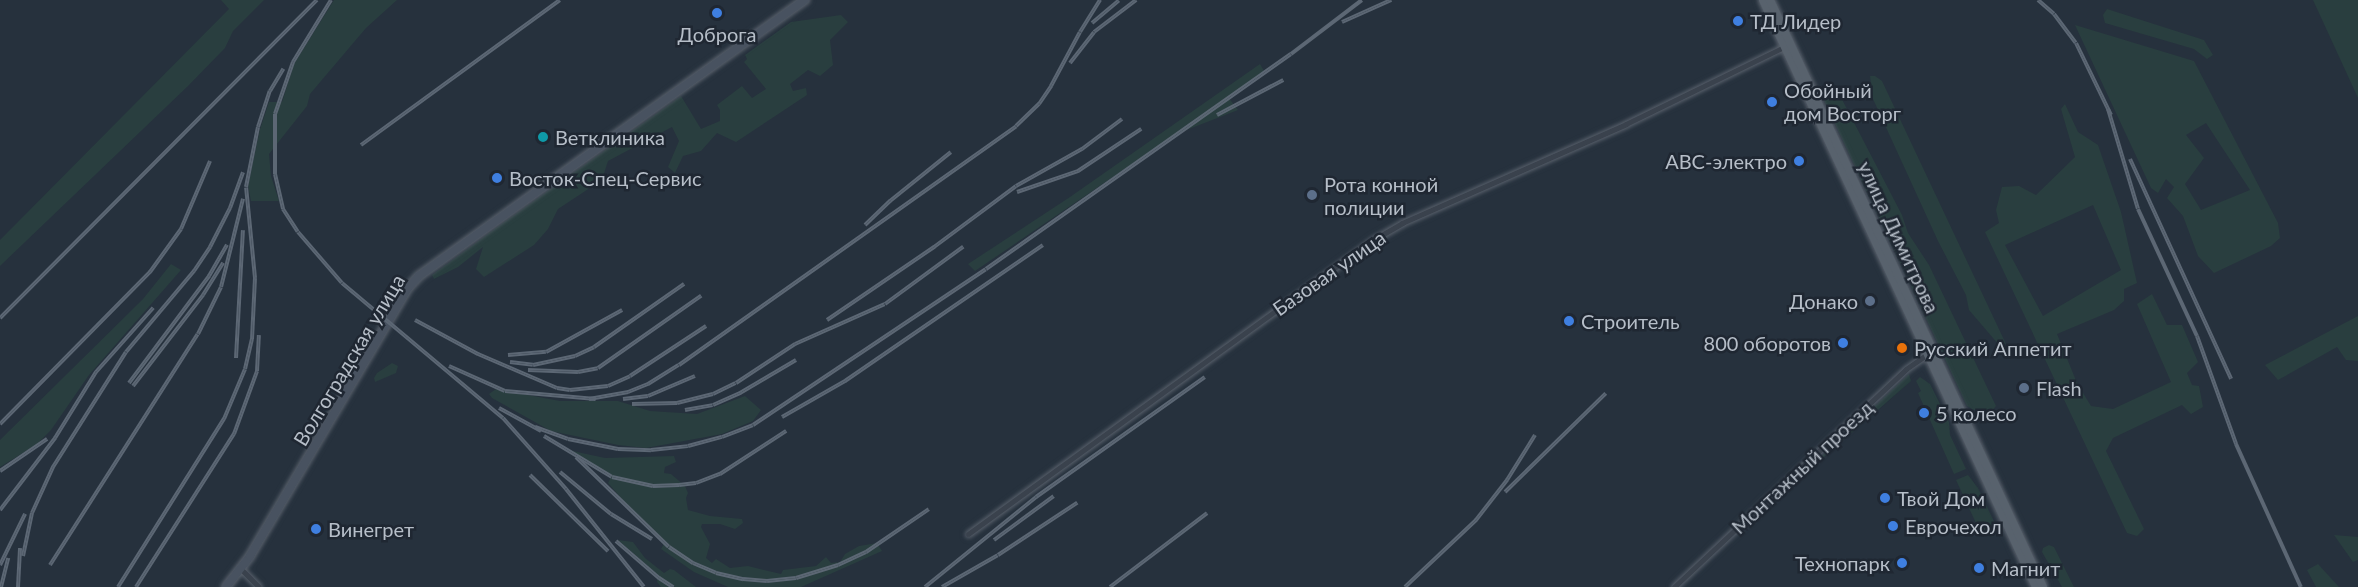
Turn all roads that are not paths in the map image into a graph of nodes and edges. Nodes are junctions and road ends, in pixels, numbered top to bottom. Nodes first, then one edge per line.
1 (805, 0) edge
2 (1763, 0) edge
3 (1770, 0) edge
4 (1788, 45) junction
5 (1932, 352) junction
6 (968, 534) dead end
7 (241, 569) junction
8 (226, 587) edge
9 (259, 587) edge
10 (1674, 587) edge
11 (2036, 587) edge
12 (2043, 587) edge

1 - 7 main road, Волгоградская улица
2 - 4 main road, улица Димитрова
3 - 4 main road, улица Димитрова
4 - 5 main road, улица Димитрова
4 - 6 street, Базовая улица
5 - 10 street, Монтажный проезд
5 - 11 main road, улица Димитрова
5 - 12 main road, улица Димитрова
7 - 8 main road, Волгоградская улица
7 - 9 street

